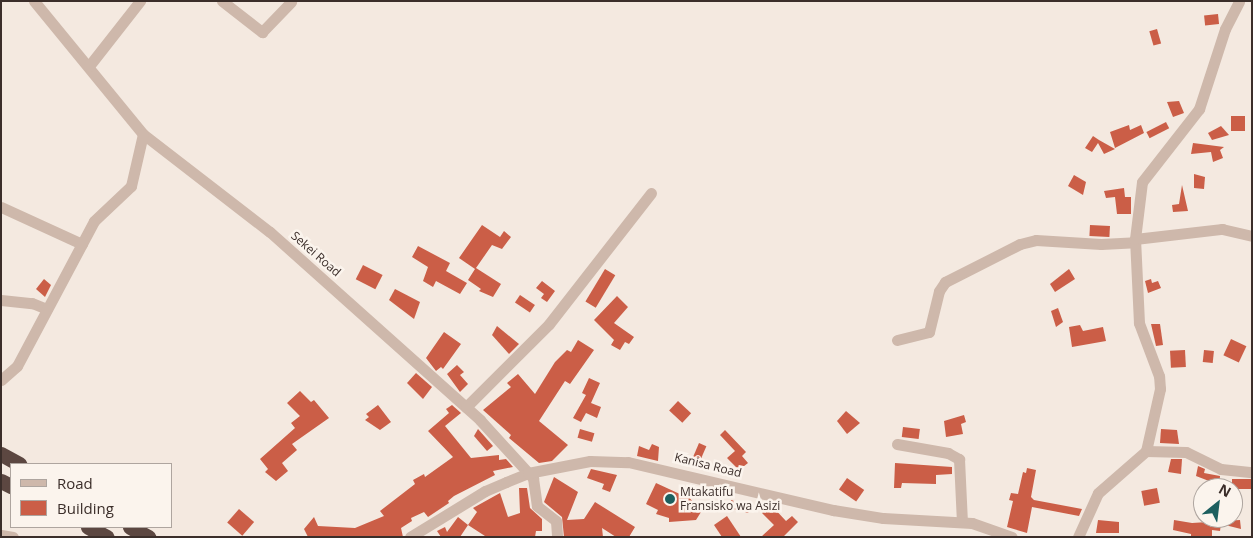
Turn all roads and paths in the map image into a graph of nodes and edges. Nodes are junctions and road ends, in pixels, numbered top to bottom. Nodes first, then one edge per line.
1 (34, 1) edge
2 (140, 1) edge
3 (222, 1) edge
4 (1239, 1) edge
5 (292, 2) edge
6 (88, 66) junction
7 (143, 134) junction
8 (651, 193) dead end
9 (1, 207) edge
10 (1252, 236) edge
11 (1135, 240) junction
12 (82, 244) junction
13 (1, 300) edge
14 (47, 309) junction
15 (897, 340) dead end
16 (1, 380) edge
17 (466, 407) junction
18 (897, 444) dead end
19 (1146, 451) junction
20 (1, 454) edge
21 (17, 463) edge
22 (1252, 472) edge
23 (528, 473) junction
24 (962, 522) junction
25 (90, 528) edge
26 (132, 528) edge
27 (1, 535) edge
28 (13, 537) edge
29 (107, 537) edge
30 (148, 537) edge
31 (410, 537) edge
32 (557, 537) edge
33 (1012, 537) edge
34 (1078, 537) edge

1 - 6 street, Sekei Road
2 - 6 street
3 - 5 street
4 - 11 street
6 - 7 street, Sekei Road
7 - 12 street
7 - 17 street, Sekei Road
8 - 17 street
9 - 12 street
10 - 11 street
11 - 15 street
11 - 19 street
12 - 14 street
13 - 14 street
14 - 16 street
17 - 23 street, Sekei Road
18 - 24 street
19 - 22 street
19 - 34 street
20 - 21 highway
23 - 24 street, Kanisa Road
23 - 31 street, Kanisa Road
23 - 32 street, Sekei Road
24 - 33 street, Kanisa Road
25 - 29 highway
26 - 30 highway
27 - 28 street

